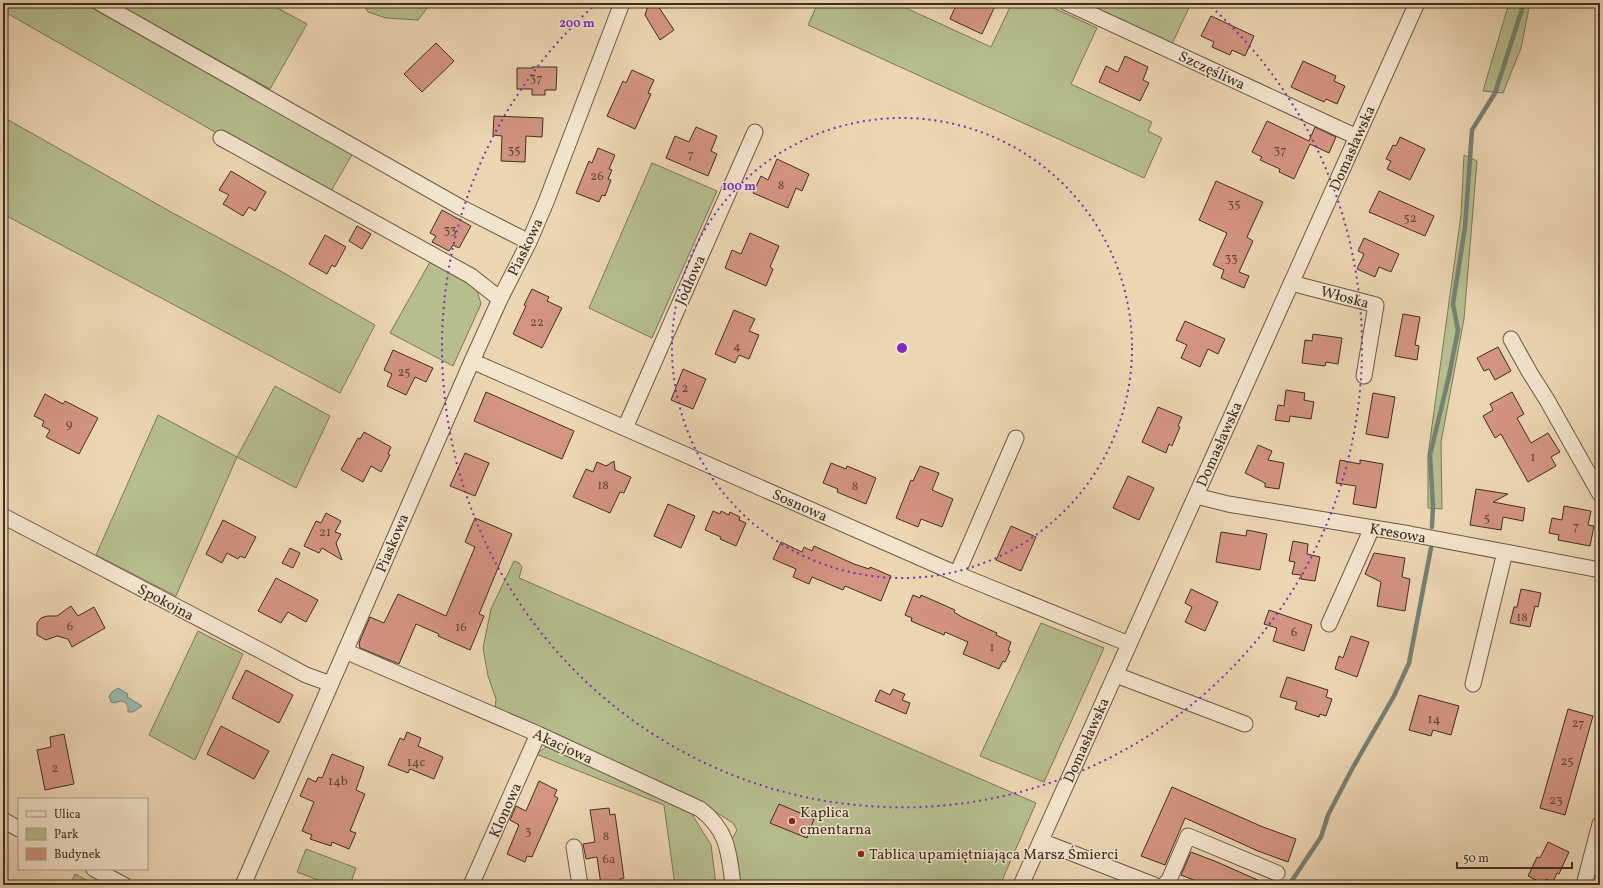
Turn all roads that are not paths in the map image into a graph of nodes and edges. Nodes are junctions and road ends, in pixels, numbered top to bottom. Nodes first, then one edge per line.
1 (100, 3) edge
2 (622, 3) edge
3 (1067, 3) edge
4 (1417, 3) edge
5 (755, 132) dead end
6 (1357, 136) junction
7 (221, 138) dead end
8 (529, 242) junction
9 (1291, 283) junction
10 (500, 299) junction
11 (1511, 339) dead end
12 (472, 361) junction
13 (1364, 376) dead end
14 (625, 428) junction
15 (1016, 438) dead end
16 (1600, 494) edge
17 (1196, 496) junction
18 (3, 516) edge
19 (1372, 528) junction
20 (1505, 552) junction
21 (1600, 570) edge
22 (957, 574) junction
23 (1330, 624) dead end
24 (1129, 644) junction
25 (345, 651) junction
26 (1116, 675) junction
27 (331, 684) junction
28 (1473, 684) dead end
29 (1245, 724) dead end
30 (538, 734) junction
31 (3, 820) edge
32 (1600, 824) edge
33 (18, 828) edge
34 (1041, 841) junction
35 (574, 847) dead end
36 (96, 870) edge
37 (1277, 873) dead end
38 (124, 885) edge
39 (243, 885) edge
40 (471, 885) edge
41 (580, 885) edge
42 (733, 885) edge
43 (1021, 885) edge
44 (1154, 885) edge
45 (1164, 885) edge
46 (1584, 885) edge

1 - 8 street
2 - 8 street, Piaskowa
3 - 6 street, Szczęśliwa
4 - 6 street, Domasławska
5 - 14 street, Jodłowa
6 - 9 street, Domasławska
7 - 10 street
8 - 10 street, Piaskowa
9 - 13 street, Włoska
9 - 17 street, Domasławska
10 - 12 street, Piaskowa
11 - 16 street
12 - 14 street, Sosnowa
12 - 25 street, Piaskowa
14 - 22 street, Sosnowa
15 - 22 street
17 - 19 street, Kresowa
17 - 24 street, Domasławska
18 - 27 street, Spokojna
19 - 20 street, Kresowa
19 - 23 street
20 - 21 street, Kresowa
20 - 28 street
22 - 24 street, Sosnowa
24 - 26 street, Domasławska
25 - 27 street, Piaskowa
25 - 30 street, Akacjowa
26 - 29 street
26 - 34 street, Domasławska
27 - 39 street, Piaskowa
30 - 40 street, Klonowa
30 - 42 street, Akacjowa
31 - 33 street
32 - 46 street
34 - 43 street, Domasławska
34 - 44 street
35 - 41 street
36 - 38 street
37 - 45 street

